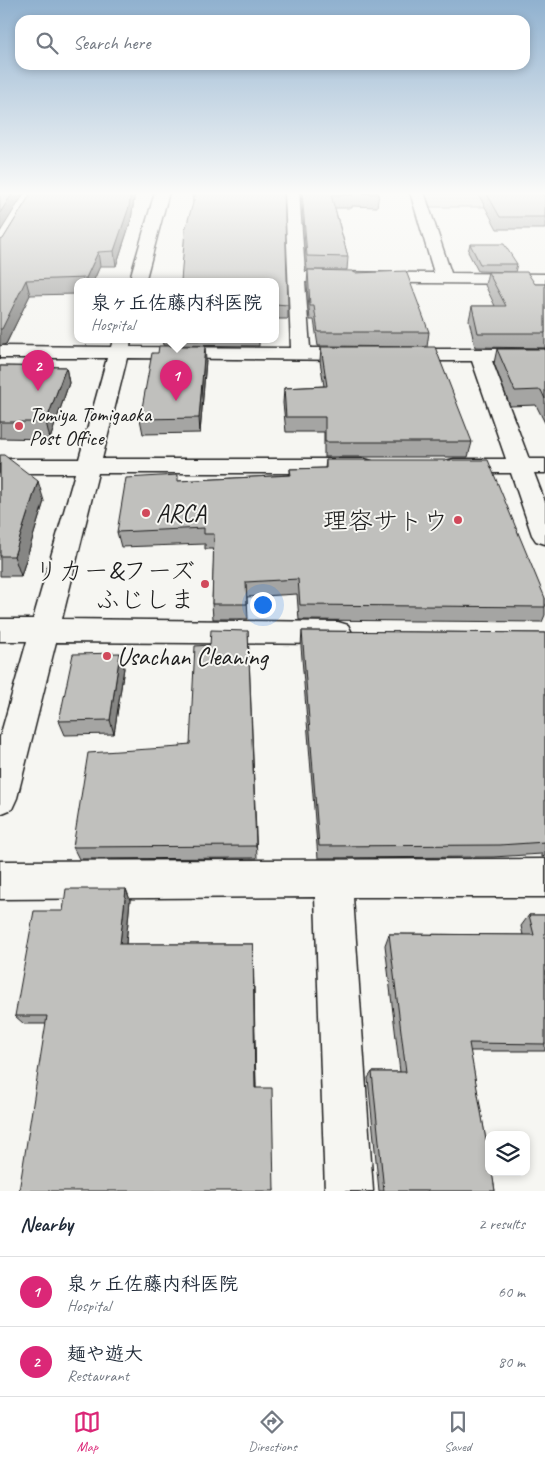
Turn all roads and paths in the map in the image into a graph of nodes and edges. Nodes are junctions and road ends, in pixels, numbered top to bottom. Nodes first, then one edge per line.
1 (147, 248) edge
2 (295, 248) edge
3 (434, 248) edge
4 (297, 277) junction
5 (139, 278) edge
6 (444, 278) junction
7 (545, 278) edge
8 (120, 347) edge
9 (0, 352) edge
10 (301, 354) junction
11 (545, 355) edge
12 (480, 356) junction
13 (0, 466) edge
14 (88, 466) junction
15 (382, 466) edge
16 (432, 466) edge
17 (520, 466) junction
18 (545, 466) edge
19 (545, 535) edge
20 (0, 630) edge
21 (46, 631) junction
22 (365, 633) edge
23 (0, 798) edge
24 (545, 878) edge
25 (333, 879) junction
26 (0, 880) edge
27 (349, 1191) edge

1 - 5 street
2 - 4 street
3 - 6 street
4 - 6 street
4 - 10 street
6 - 7 street
8 - 9 street
8 - 10 street
8 - 14 street
10 - 12 street
11 - 12 street
12 - 17 street
13 - 14 street
14 - 15 street
14 - 21 street
16 - 17 street
17 - 18 street
17 - 19 street
20 - 21 street
21 - 22 street
21 - 23 street
24 - 25 street
25 - 26 street
25 - 27 street

